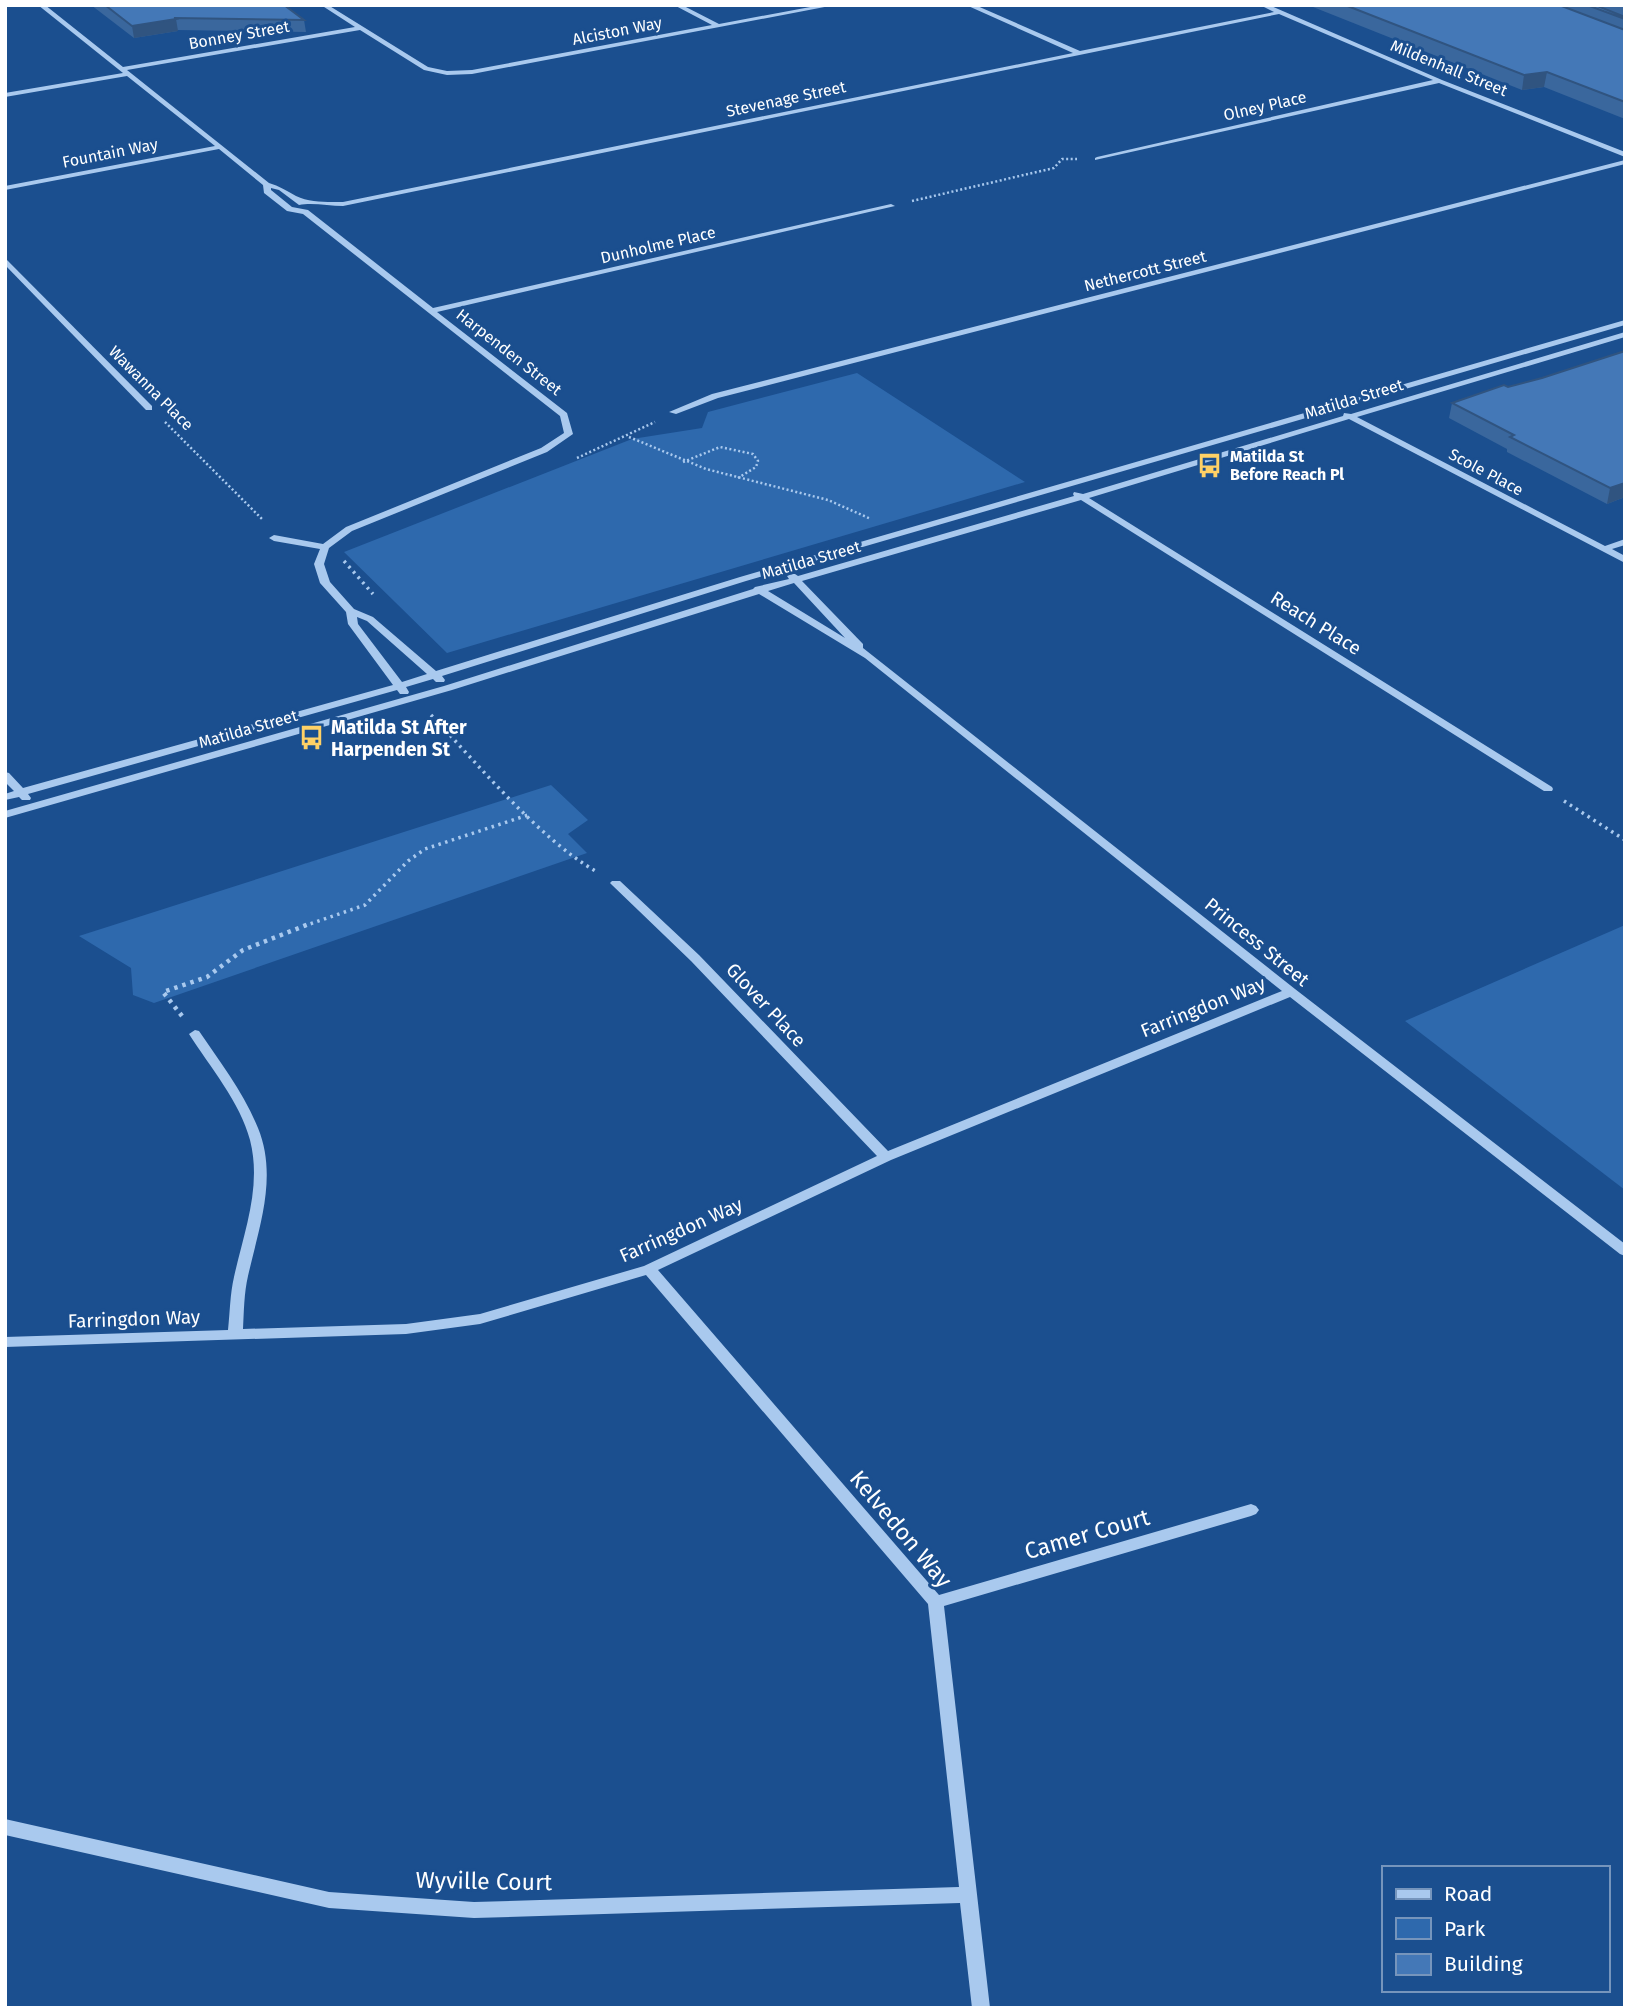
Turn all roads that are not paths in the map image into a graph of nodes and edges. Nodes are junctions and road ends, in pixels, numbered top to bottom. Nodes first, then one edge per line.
1 (41, 5) edge
2 (324, 5) edge
3 (677, 5) edge
4 (832, 5) edge
5 (969, 5) edge
6 (1263, 5) edge
7 (1281, 12) junction
8 (718, 26) junction
9 (361, 28) junction
10 (1079, 53) junction
11 (126, 72) junction
12 (447, 73) junction
13 (1440, 80) junction
14 (438, 81) dead end
15 (5, 95) edge
16 (221, 147) junction
17 (1625, 155) edge
18 (1097, 159) road end
19 (1625, 162) edge
20 (267, 184) junction
21 (5, 188) edge
22 (296, 200) junction
23 (891, 206) road end
24 (305, 212) junction
25 (5, 260) edge
26 (431, 311) junction
27 (1625, 322) edge
28 (1625, 334) edge
29 (149, 408) road end
30 (1335, 408) junction
31 (673, 412) road end
32 (1351, 416) junction
33 (1065, 487) junction
34 (1081, 497) junction
35 (274, 538) road end
36 (1625, 542) edge
37 (325, 547) junction
38 (1604, 549) junction
39 (1625, 560) edge
40 (782, 568) junction
41 (743, 579) junction
42 (797, 580) junction
43 (760, 590) junction
44 (351, 611) junction
45 (869, 656) junction
46 (435, 675) junction
47 (400, 686) junction
48 (448, 688) junction
49 (414, 698) junction
50 (5, 775) edge
51 (1548, 789) road end
52 (22, 792) junction
53 (5, 797) edge
54 (34, 806) junction
55 (5, 815) edge
56 (615, 883) road end
57 (1291, 992) junction
58 (195, 1034) road end
59 (886, 1157) junction
60 (1625, 1251) edge
61 (649, 1269) junction
62 (235, 1335) junction
63 (5, 1342) edge
64 (1251, 1510) dead end
65 (936, 1602) junction
66 (5, 1827) edge
67 (970, 1895) junction
68 (981, 2008) edge

1 - 11 street, Harpenden Street
2 - 9 street, Alciston Way
3 - 8 street
4 - 8 street, Alciston Way
5 - 10 street
6 - 7 street, Mildenhall Street
7 - 10 street, Stevenage Street
7 - 13 street, Mildenhall Street
8 - 12 street, Alciston Way
9 - 11 street, Bonney Street
9 - 12 street, Alciston Way
10 - 22 street, Stevenage Street
11 - 15 street, Bonney Street
11 - 16 street, Harpenden Street
12 - 14 street
13 - 17 street, Mildenhall Street
13 - 18 street, Olney Place
16 - 20 street, Harpenden Street
16 - 21 street, Fountain Way
19 - 31 street, Nethercott Street
20 - 22 street, Harpenden Street
20 - 24 street, Harpenden Street
22 - 24 street, Harpenden Street
23 - 26 street, Dunholme Place
24 - 26 street, Harpenden Street
25 - 29 street, Wawanna Place
26 - 37 street, Harpenden Street
27 - 30 street, Matilda Street
28 - 32 street, Matilda Street
30 - 32 street, Scole Place
30 - 33 street, Matilda Street
32 - 34 street, Matilda Street
32 - 38 street, Scole Place
33 - 34 street, Reach Place
33 - 40 street, Matilda Street
34 - 42 street, Matilda Street
34 - 51 street, Reach Place
35 - 37 street
36 - 38 street
37 - 44 street
38 - 39 street, Scole Place
40 - 41 street, Matilda Street
40 - 42 street, Princess Street
41 - 43 street, Princess Street
41 - 46 street, Matilda Street
42 - 43 street, Matilda Street
42 - 45 street, Princess Street
43 - 45 street, Princess Street
43 - 48 street, Matilda Street
44 - 46 street
44 - 47 street
45 - 57 street, Princess Street
46 - 47 street, Matilda Street
46 - 48 street
47 - 49 street
47 - 52 street, Matilda Street
48 - 49 street, Matilda Street
49 - 54 street, Matilda Street
50 - 52 street
52 - 53 street, Matilda Street
52 - 54 street
54 - 55 street, Matilda Street
56 - 59 street, Glover Place
57 - 59 street, Farringdon Way
57 - 60 street, Princess Street
58 - 62 street
59 - 61 street, Farringdon Way
61 - 62 street, Farringdon Way
61 - 65 street, Kelvedon Way
62 - 63 street, Farringdon Way
64 - 65 street, Camer Court
65 - 67 street, Kelvedon Way
66 - 67 street, Wyville Court
67 - 68 street, Kelvedon Way

